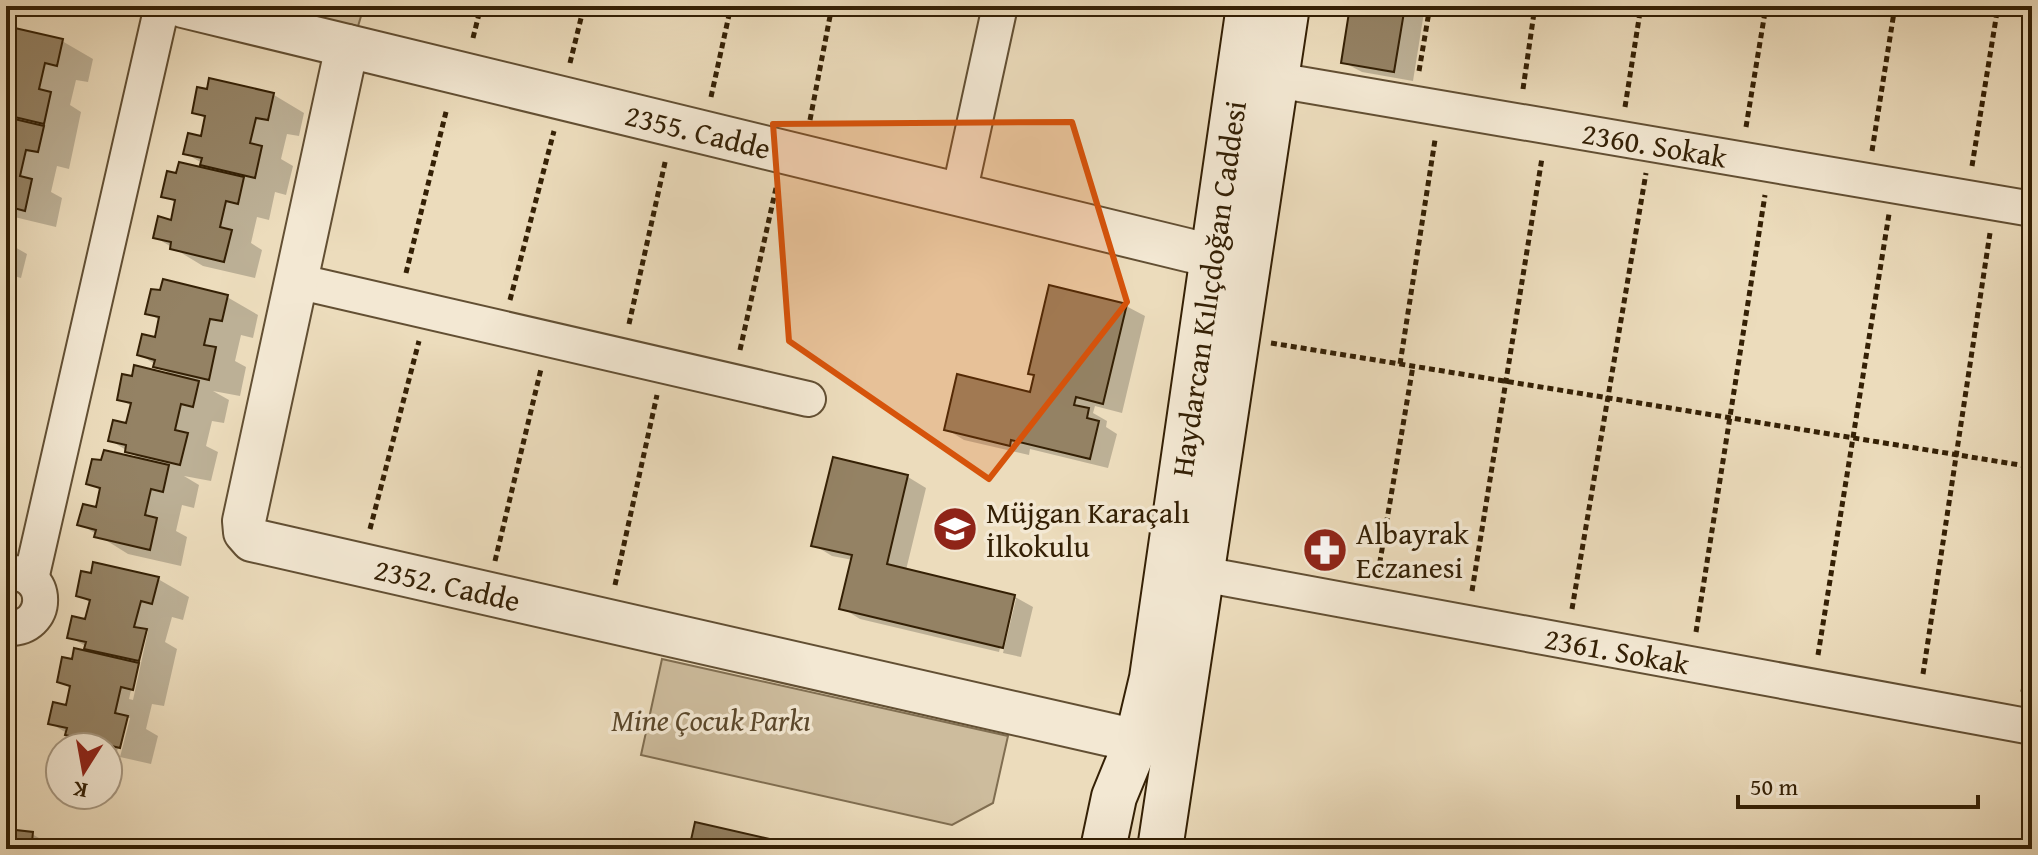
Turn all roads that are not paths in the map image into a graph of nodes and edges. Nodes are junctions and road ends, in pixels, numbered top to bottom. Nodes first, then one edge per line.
1 (162, 6) edge
2 (183, 6) edge
3 (1000, 6) edge
4 (1249, 6) edge
5 (1287, 6) edge
6 (347, 46) junction
7 (1276, 80) junction
8 (959, 194) junction
9 (2032, 209) edge
10 (1212, 256) junction
11 (296, 281) junction
12 (808, 399) dead end
13 (1202, 574) junction
14 (18, 576) edge
15 (6, 628) edge
16 (2025, 726) edge
17 (1137, 741) junction
18 (1103, 849) edge
19 (1160, 849) edge

1 - 14 street
2 - 6 street, 2355. Cadde
3 - 8 street
4 - 10 main road, Haydarcan Kılıçdoğan Caddesi
5 - 7 main road, Haydarcan Kılıçdoğan Caddesi
6 - 8 street, 2355. Cadde
6 - 11 street, 2352. Cadde
7 - 9 street, 2360. Sokak
7 - 13 main road, Haydarcan Kılıçdoğan Caddesi
8 - 10 street, 2355. Cadde
10 - 17 main road, Haydarcan Kılıçdoğan Caddesi
11 - 12 street
11 - 17 street, 2352. Cadde
13 - 16 street, 2361. Sokak
13 - 19 main road, Haydarcan Kılıçdoğan Caddesi
14 - 15 street
17 - 18 main road, Haydarcan Kılıçdoğan Caddesi

